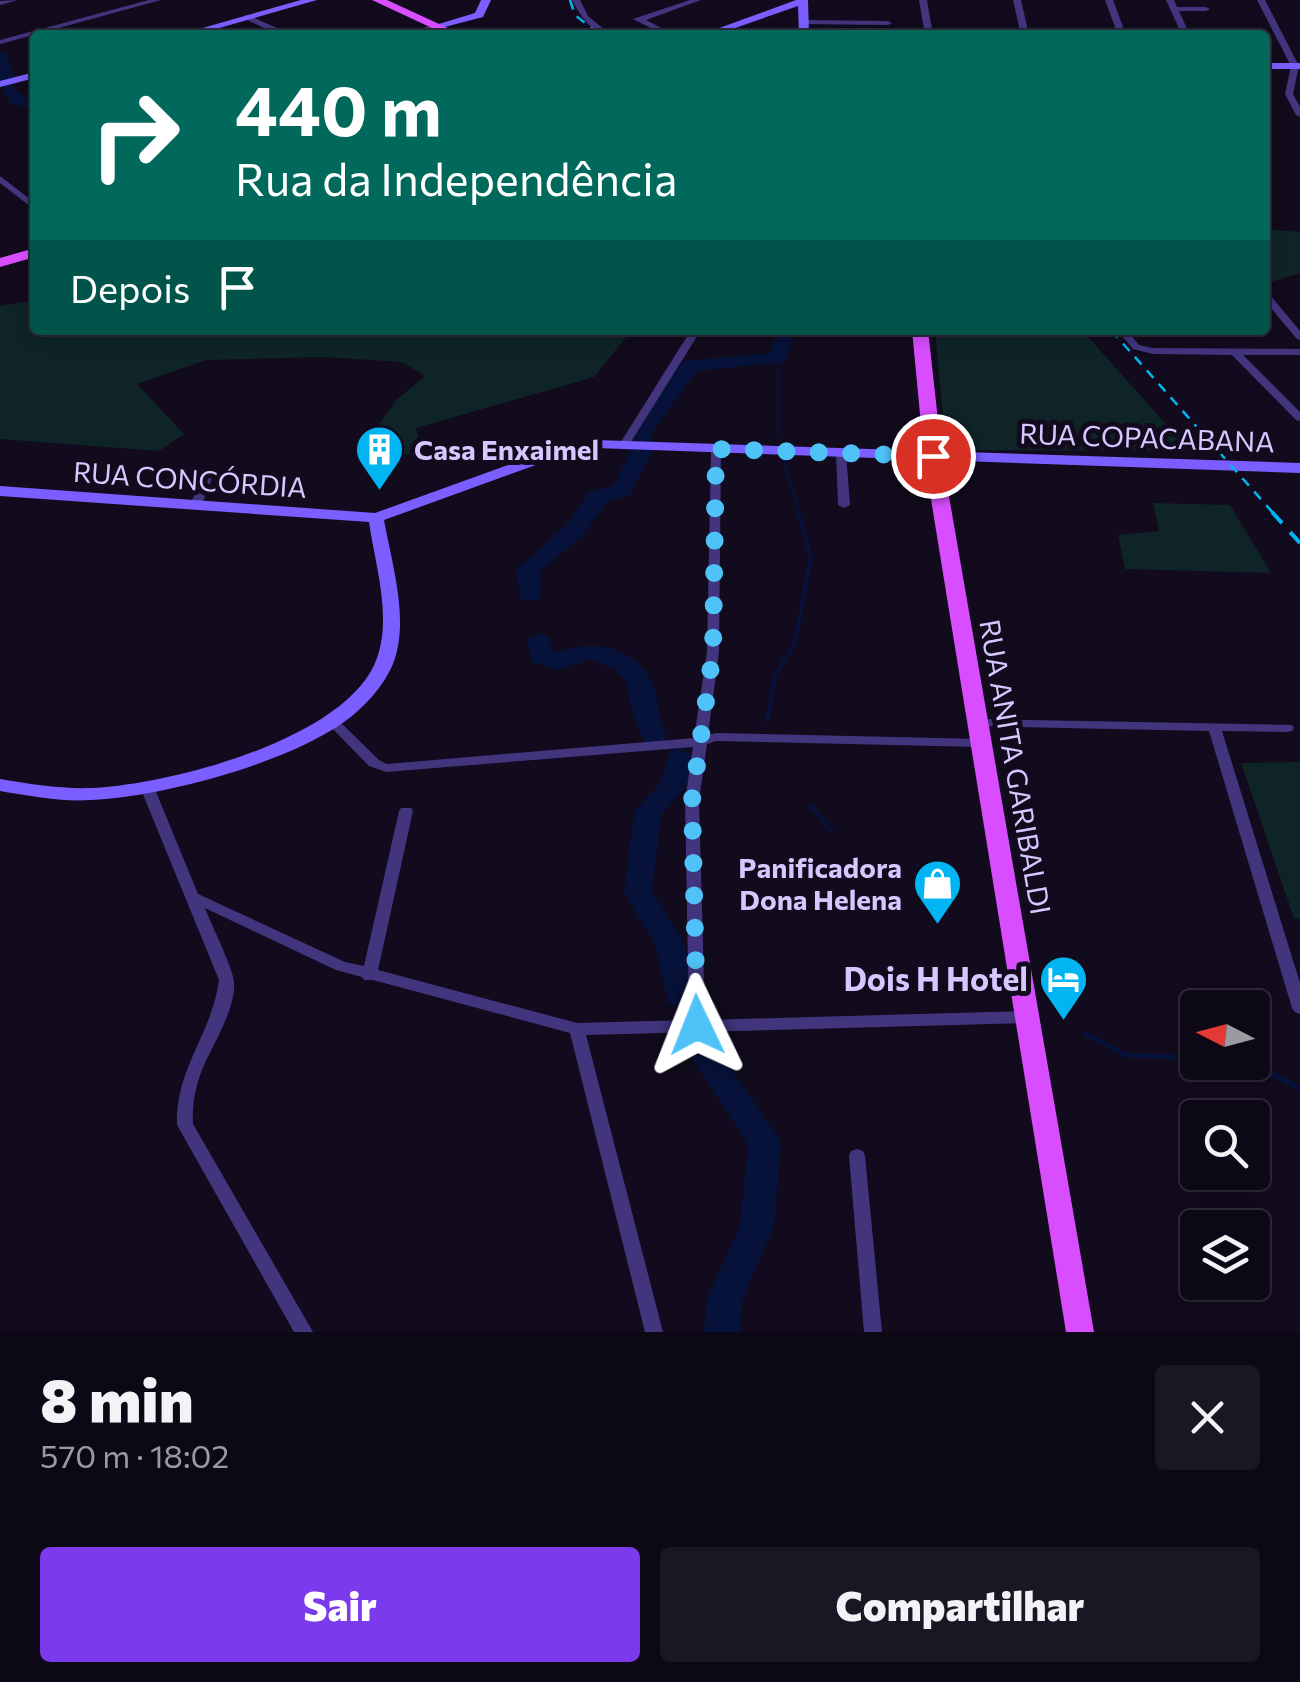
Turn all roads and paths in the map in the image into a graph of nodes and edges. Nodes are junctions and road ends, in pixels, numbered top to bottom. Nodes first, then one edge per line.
1 (13, 0) edge
2 (157, 0) edge
3 (312, 0) edge
4 (378, 0) edge
5 (486, 0) edge
6 (576, 0) edge
7 (698, 0) edge
8 (923, 0) edge
9 (1016, 0) edge
10 (1110, 0) edge
11 (1261, 0) edge
12 (0, 4) edge
13 (1172, 4) edge
14 (803, 8) edge
15 (1206, 10) dead end
16 (248, 18) junction
17 (888, 23) dead end
18 (437, 26) junction
19 (45, 30) edge
20 (201, 30) edge
21 (273, 30) edge
22 (421, 30) edge
23 (446, 30) edge
24 (601, 30) edge
25 (660, 30) edge
26 (720, 30) edge
27 (928, 30) edge
28 (1024, 30) edge
29 (1120, 30) edge
30 (1184, 30) edge
31 (30, 34) edge
32 (0, 42) edge
33 (1270, 66) edge
34 (1298, 66) edge
35 (30, 76) edge
36 (0, 84) edge
37 (1300, 115) edge
38 (0, 178) edge
39 (30, 203) edge
40 (30, 254) edge
41 (0, 263) edge
42 (1270, 302) edge
43 (693, 335) edge
44 (921, 335) edge
45 (1127, 335) edge
46 (1300, 337) edge
47 (1234, 352) junction
48 (1300, 352) edge
49 (1300, 418) edge
50 (630, 446) junction
51 (716, 449) junction
52 (841, 453) junction
53 (933, 456) junction
54 (1300, 468) edge
55 (208, 474) dead end
56 (0, 491) edge
57 (196, 505) junction
58 (844, 505) dead end
59 (376, 518) junction
60 (332, 722) junction
61 (1214, 726) junction
62 (1287, 728) dead end
63 (979, 733) junction
64 (697, 742) junction
65 (0, 785) edge
66 (146, 787) junction
67 (406, 811) dead end
68 (192, 897) junction
69 (369, 976) junction
70 (1300, 1008) edge
71 (1027, 1017) junction
72 (697, 1025) junction
73 (577, 1029) junction
74 (857, 1156) dead end
75 (304, 1332) edge
76 (654, 1332) edge
77 (873, 1332) edge
78 (1080, 1332) edge

1 - 12 street
2 - 19 street
3 - 16 street
4 - 18 main road
5 - 18 street
6 - 24 street
7 - 25 street
8 - 27 street
9 - 28 street
10 - 29 street
11 - 34 street
13 - 15 street
13 - 30 street
14 - 17 street
14 - 26 street
16 - 20 street
16 - 21 street
18 - 22 street
18 - 23 main road
31 - 32 street
33 - 34 street
34 - 37 street
35 - 36 street
38 - 39 street
40 - 41 main road
42 - 46 street
43 - 50 street
44 - 53 main road, RUA ANITA GARIBALDI
45 - 47 street
47 - 48 street
47 - 49 street
50 - 51 street, RUA COPACABANA
50 - 59 street, RUA COPACABANA
51 - 52 street, RUA COPACABANA
51 - 64 street
52 - 53 street, RUA COPACABANA
52 - 58 street
53 - 54 street, RUA COPACABANA
53 - 63 main road, RUA ANITA GARIBALDI
55 - 57 street
56 - 57 street, RUA CONCÓRDIA
57 - 59 street, RUA CONCÓRDIA
59 - 60 street
60 - 64 street
60 - 66 street
61 - 62 street
61 - 63 street
61 - 70 street
63 - 64 street
63 - 71 main road, RUA ANITA GARIBALDI
64 - 72 street
65 - 66 street
66 - 68 street
67 - 69 street
68 - 69 street
68 - 75 street
69 - 73 street
71 - 72 street
71 - 78 main road, RUA ANITA GARIBALDI
72 - 73 street
73 - 76 street
74 - 77 street

